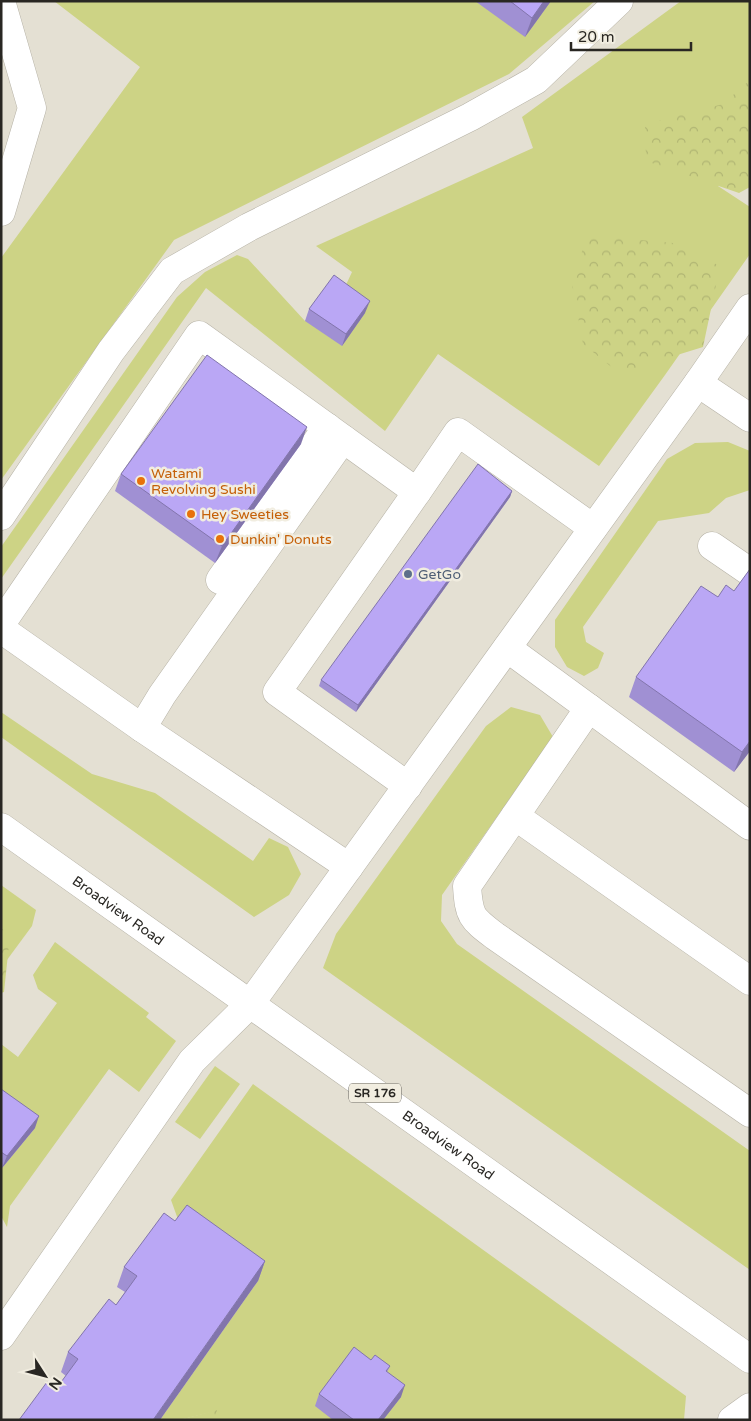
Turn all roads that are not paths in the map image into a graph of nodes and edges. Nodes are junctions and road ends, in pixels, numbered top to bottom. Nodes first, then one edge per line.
1 (2, 1) edge
2 (620, 1) edge
3 (1, 212) edge
4 (750, 308) edge
5 (698, 383) junction
6 (750, 418) edge
7 (335, 433) junction
8 (416, 492) junction
9 (1, 516) edge
10 (593, 528) junction
11 (712, 546) dead end
12 (750, 572) edge
13 (1, 624) edge
14 (1, 629) edge
15 (507, 648) junction
16 (589, 708) junction
17 (142, 728) junction
18 (408, 786) junction
19 (515, 816) junction
20 (747, 819) edge
21 (1, 827) edge
22 (349, 867) junction
23 (750, 981) edge
24 (250, 1004) junction
25 (750, 1113) edge
26 (1, 1336) edge
27 (750, 1359) edge
28 (750, 1406) edge
29 (732, 1420) edge

1 - 3 main road
2 - 9 main road
4 - 5 main road
5 - 6 main road
5 - 10 main road
7 - 8 main road
7 - 13 main road
7 - 17 main road
8 - 10 main road
8 - 18 main road
10 - 15 main road
11 - 12 main road
14 - 17 main road
15 - 16 main road
15 - 18 main road
16 - 19 main road
16 - 20 main road
17 - 22 main road
18 - 22 main road
19 - 23 main road
19 - 25 main road
21 - 24 main road, Broadview Road / SR 176
22 - 24 main road
24 - 26 main road
24 - 27 main road, Broadview Road / SR 176
28 - 29 main road

